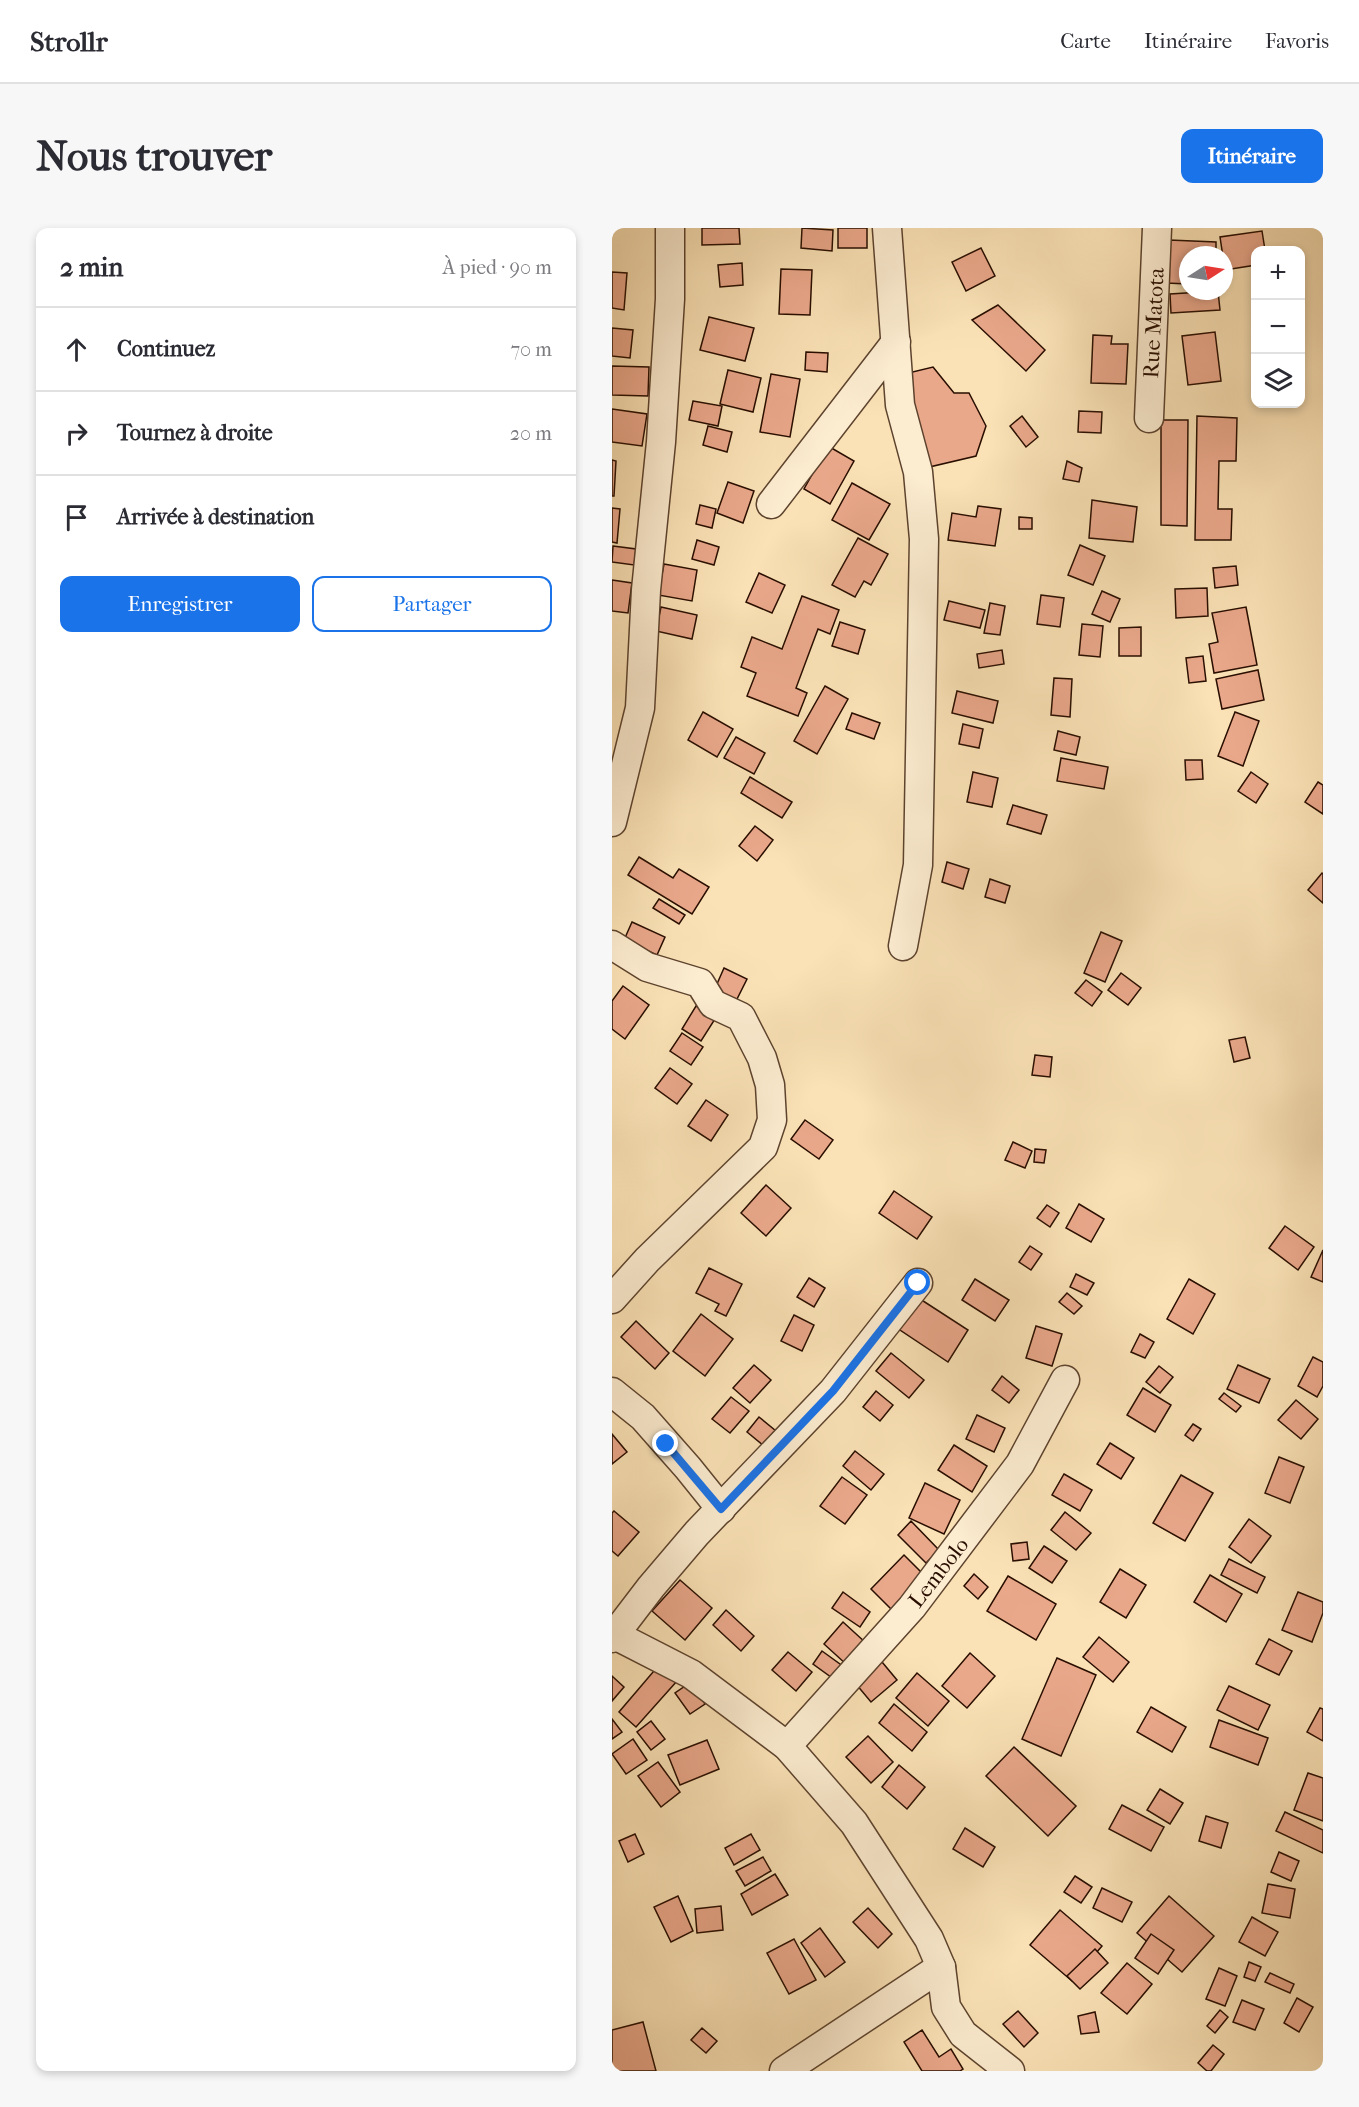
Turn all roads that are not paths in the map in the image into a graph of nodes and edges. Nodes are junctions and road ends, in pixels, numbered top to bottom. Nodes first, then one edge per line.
1 (670, 228) edge
2 (887, 228) edge
3 (1157, 228) edge
4 (896, 342) junction
5 (1149, 418) dead end
6 (771, 504) dead end
7 (612, 822) edge
8 (612, 945) edge
9 (903, 946) dead end
10 (918, 1283) dead end
11 (612, 1299) edge
12 (1065, 1380) dead end
13 (612, 1392) edge
14 (721, 1509) junction
15 (614, 1636) edge
16 (787, 1746) junction
17 (941, 1967) junction
18 (784, 2071) edge
19 (1010, 2071) edge

1 - 7 street
2 - 4 street
3 - 5 street, Rue Matota
4 - 6 street
4 - 9 street
8 - 11 street
10 - 14 street
12 - 16 street, Lembolo
13 - 14 street
14 - 15 street
15 - 16 street
16 - 17 street
17 - 18 street
17 - 19 street

